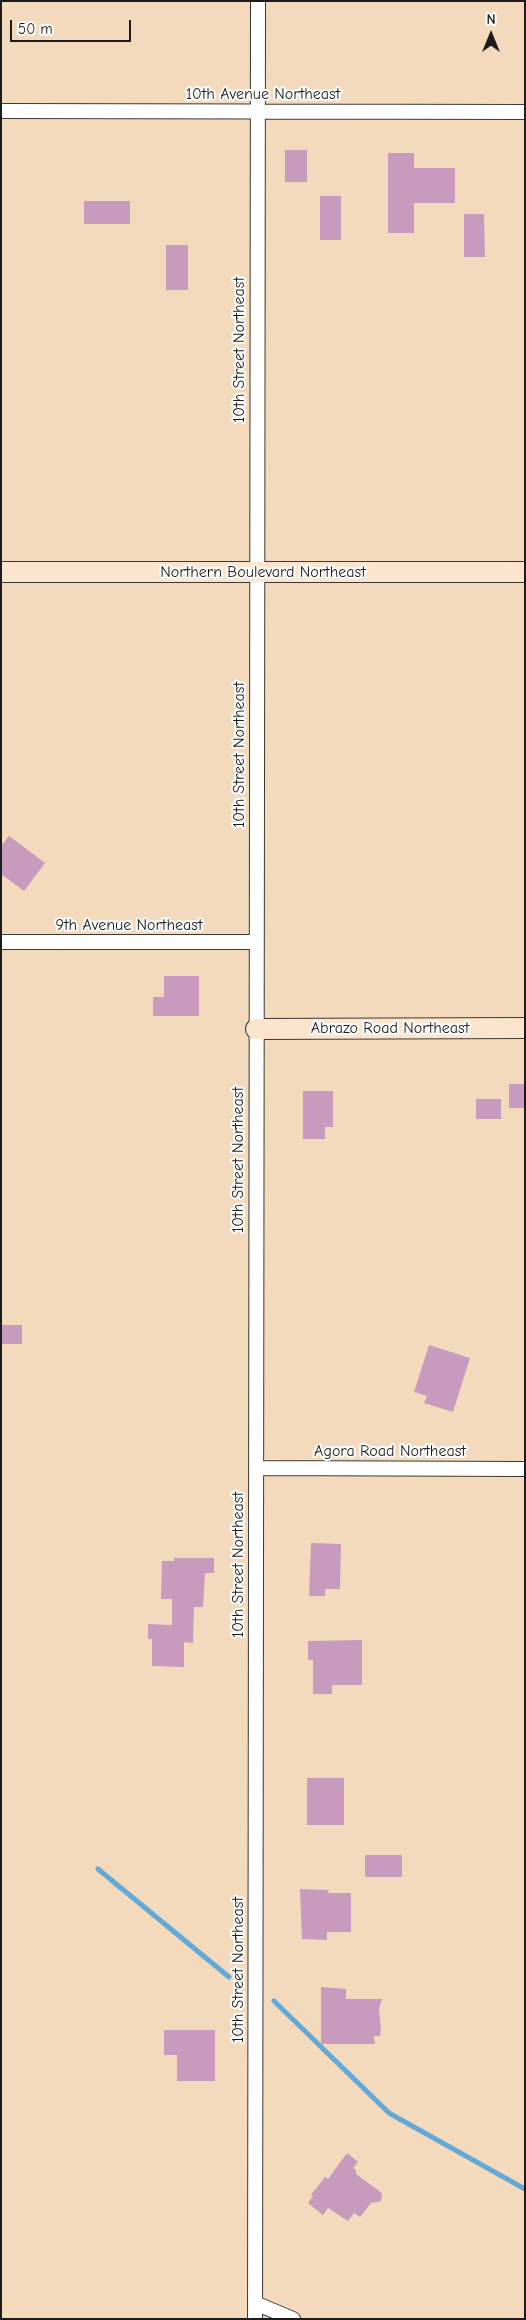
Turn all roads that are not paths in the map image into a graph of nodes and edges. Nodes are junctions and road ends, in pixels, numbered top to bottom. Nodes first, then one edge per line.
1 (258, 1) edge
2 (1, 111) edge
3 (257, 111) junction
4 (525, 112) edge
5 (1, 572) edge
6 (256, 572) junction
7 (525, 572) edge
8 (1, 942) edge
9 (256, 942) junction
10 (525, 1028) edge
11 (256, 1029) junction
12 (256, 1468) junction
13 (525, 1468) edge
14 (255, 2303) junction
15 (255, 2319) edge
16 (293, 2319) edge

1 - 3 street, 10th Street Northeast
2 - 3 street, 10th Avenue Northeast
3 - 4 street, 10th Avenue Northeast
3 - 6 street, 10th Street Northeast
5 - 6 main road, Northern Boulevard Northeast
6 - 7 main road, Northern Boulevard Northeast
6 - 9 street, 10th Street Northeast
8 - 9 street, 9th Avenue Northeast
9 - 11 street, 10th Street Northeast
10 - 11 main road, Abrazo Road Northeast
11 - 12 street, 10th Street Northeast
12 - 13 street, Agora Road Northeast
12 - 14 street, 10th Street Northeast
14 - 15 street, 10th Street Northeast
14 - 16 street

